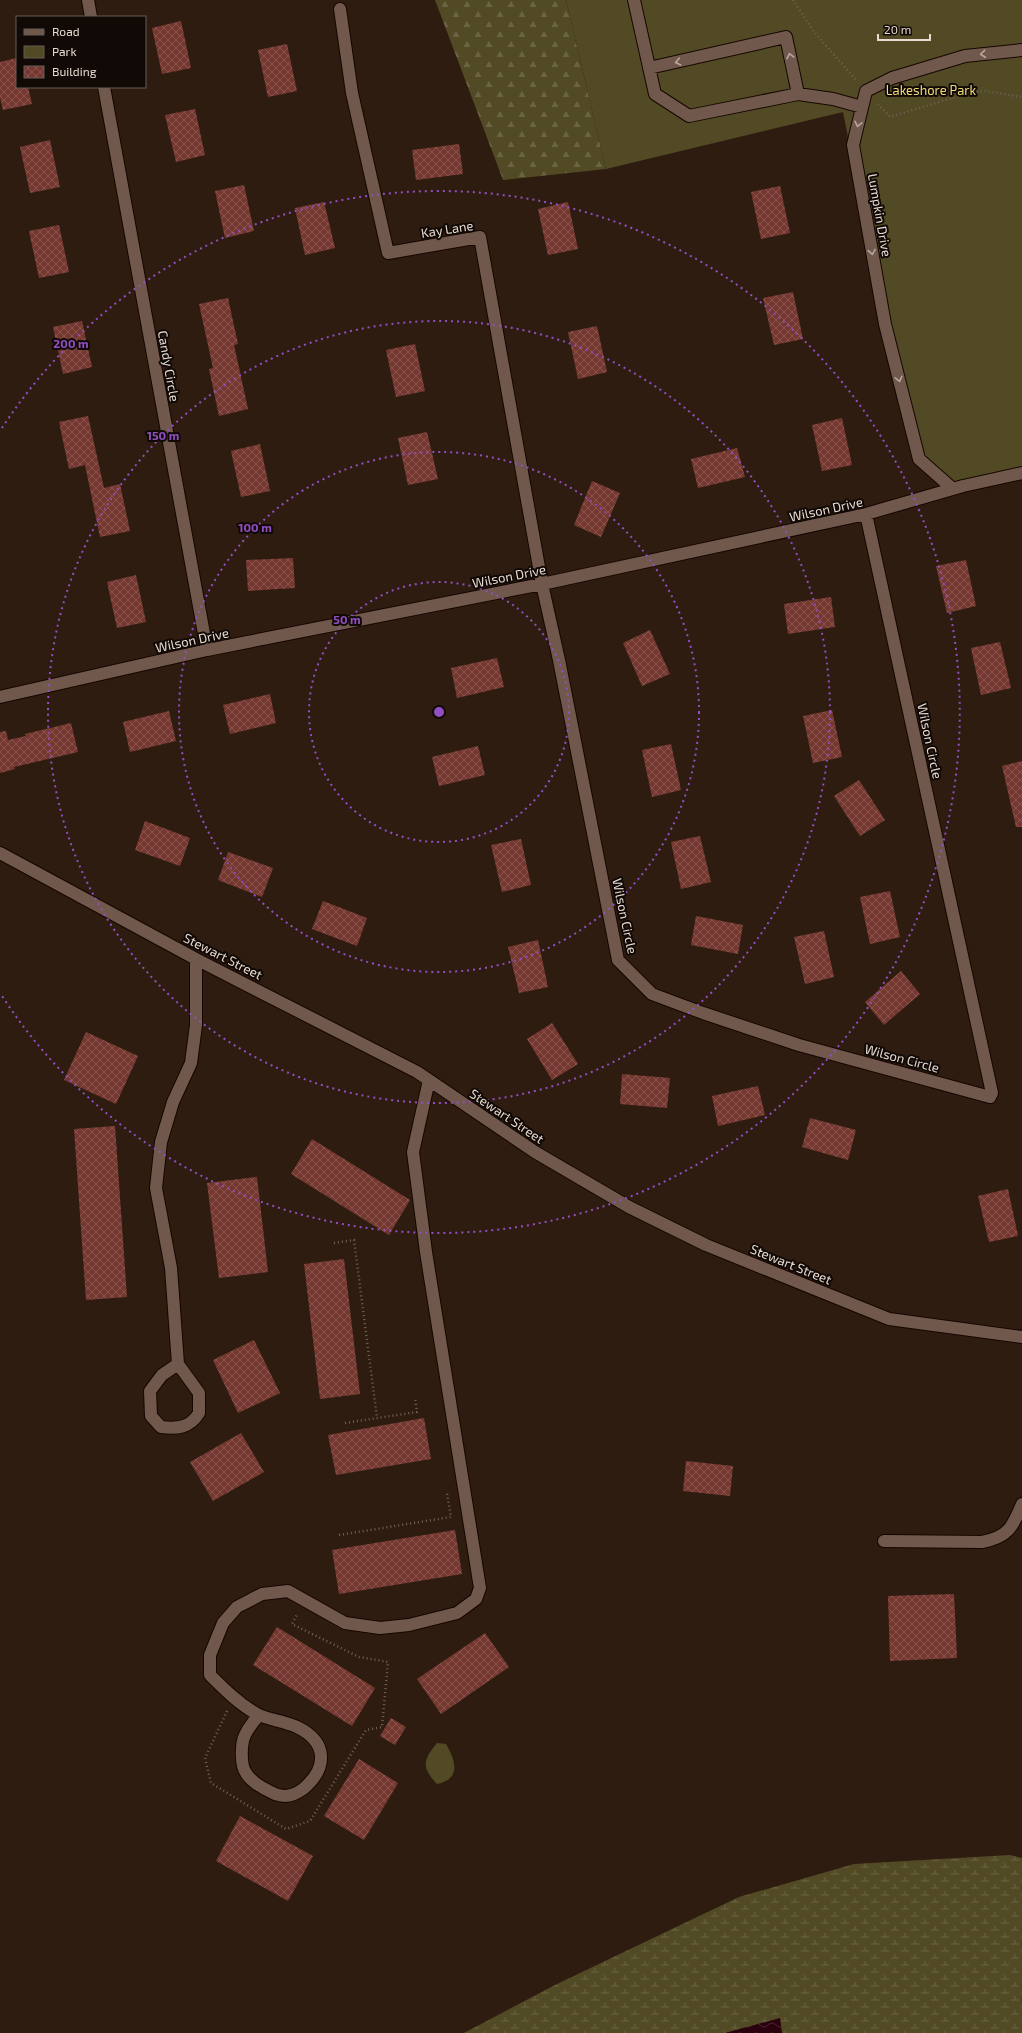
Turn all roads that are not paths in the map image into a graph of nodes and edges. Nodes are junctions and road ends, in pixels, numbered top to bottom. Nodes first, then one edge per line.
1 (88, 0) edge
2 (634, 0) edge
3 (340, 9) dead end
4 (91, 16) edge
5 (1022, 50) edge
6 (650, 68) junction
7 (104, 88) edge
8 (798, 94) junction
9 (862, 107) junction
10 (1022, 473) edge
11 (953, 489) junction
12 (866, 514) junction
13 (542, 584) junction
14 (207, 650) junction
15 (0, 696) edge
16 (0, 853) edge
17 (196, 959) junction
18 (429, 1080) junction
19 (1022, 1337) edge
20 (178, 1364) junction
21 (1022, 1504) edge
22 (884, 1541) dead end
23 (259, 1715) junction

1 - 4 street
2 - 6 street
3 - 13 street, Kay Lane
5 -> 9 street, Lumpkin Drive
6 - 8 street
8 -> 6 street
7 - 14 street, Candy Circle
8 - 9 street
9 -> 11 street, Lumpkin Drive
10 - 11 street, Wilson Drive
11 - 12 street, Wilson Drive
12 - 13 street, Wilson Drive
12 - 13 street, Wilson Circle
13 - 14 street, Wilson Drive
14 - 15 street, Wilson Drive
16 - 17 street, Stewart Street
17 - 18 street, Stewart Street
17 - 20 street
18 - 19 street, Stewart Street
18 - 23 street
20 - 20 street
21 - 22 street
23 - 23 street

